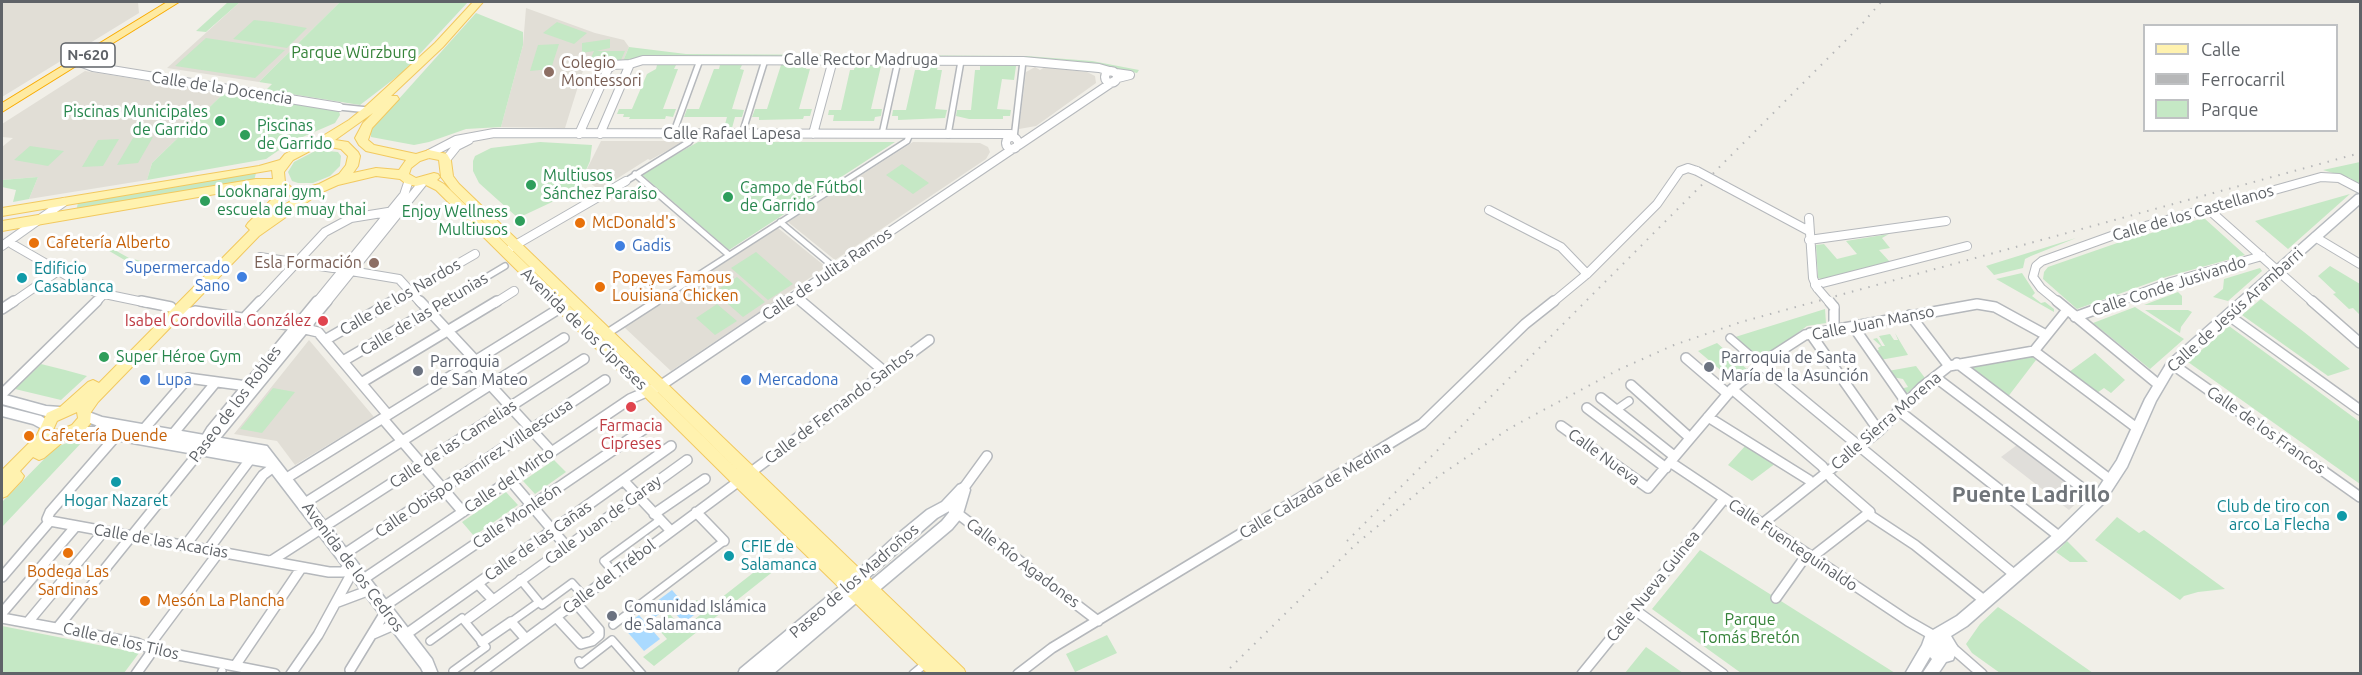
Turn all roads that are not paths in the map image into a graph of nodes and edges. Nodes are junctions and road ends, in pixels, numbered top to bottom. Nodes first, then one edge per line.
1 (174, 2) edge
2 (478, 2) edge
3 (439, 45) junction
4 (429, 60) junction
5 (700, 60) junction
6 (765, 60) junction
7 (833, 60) junction
8 (898, 61) junction
9 (961, 61) junction
10 (1023, 61) junction
11 (77, 62) junction
12 (630, 64) junction
13 (1110, 78) joint
14 (339, 107) joint
15 (2, 108) edge
16 (369, 110) junction
17 (480, 134) junction
18 (579, 134) junction
19 (600, 134) junction
20 (673, 134) junction
21 (695, 134) junction
22 (742, 134) junction
23 (813, 134) junction
24 (882, 134) junction
25 (910, 135) junction
26 (948, 135) junction
27 (985, 135) junction
28 (1015, 139) junction
29 (317, 144) junction
30 (1005, 145) junction
31 (351, 151) junction
32 (400, 155) junction
33 (422, 156) junction
34 (994, 161) junction
35 (283, 163) junction
36 (445, 164) junction
37 (635, 174) junction
38 (406, 178) junction
39 (426, 180) junction
40 (626, 181) joint
41 (336, 182) junction
42 (280, 186) junction
43 (2361, 189) edge
44 (315, 191) junction
45 (2361, 198) edge
46 (2208, 209) junction
47 (1489, 210) dead end
48 (2, 212) edge
49 (388, 212) junction
50 (45, 214) junction
51 (1809, 218) dead end
52 (1946, 221) dead end
53 (780, 222) junction
54 (2, 226) edge
55 (1809, 231) junction
56 (2315, 237) junction
57 (1809, 240) junction
58 (12, 244) junction
59 (2, 246) edge
60 (1967, 246) dead end
61 (509, 248) junction
62 (2, 251) edge
63 (475, 254) dead end
64 (729, 255) junction
65 (2262, 256) junction
66 (260, 257) dead end
67 (295, 262) junction
68 (2361, 264) edge
69 (505, 266) dead end
70 (835, 268) junction
71 (348, 269) junction
72 (58, 271) junction
73 (2278, 271) junction
74 (1587, 273) junction
75 (1816, 287) junction
76 (411, 291) junction
77 (514, 291) dead end
78 (104, 294) junction
79 (795, 296) junction
80 (567, 304) junction
81 (192, 305) junction
82 (2, 309) edge
83 (2067, 310) junction
84 (429, 311) junction
85 (172, 312) junction
86 (1910, 315) junction
87 (2228, 315) junction
88 (2075, 317) junction
89 (244, 318) junction
90 (296, 326) junction
91 (1853, 326) junction
92 (305, 329) junction
93 (1834, 329) junction
94 (448, 331) junction
95 (1810, 333) junction
96 (606, 334) junction
97 (2046, 335) junction
98 (564, 338) dead end
99 (1730, 338) dead end
100 (325, 340) junction
101 (929, 340) dead end
102 (2361, 343) edge
103 (2034, 351) junction
104 (1686, 358) dead end
105 (584, 359) dead end
106 (1970, 361) junction
107 (343, 362) junction
108 (473, 362) junction
109 (2172, 364) junction
110 (1761, 365) junction
111 (1953, 365) junction
112 (885, 372) junction
113 (1935, 376) junction
114 (1975, 376) junction
115 (605, 380) dead end
116 (216, 382) junction
117 (361, 383) junction
118 (490, 385) junction
119 (1631, 385) dead end
120 (2159, 385) junction
121 (248, 386) junction
122 (654, 388) junction
123 (1730, 391) junction
124 (2, 394) edge
125 (1601, 398) dead end
126 (2, 399) edge
127 (1629, 401) dead end
128 (1906, 402) junction
129 (510, 407) junction
130 (1587, 408) dead end
131 (63, 410) junction
132 (1616, 410) junction
133 (1898, 410) junction
134 (2361, 410) edge
135 (3, 413) edge
136 (85, 413) junction
137 (386, 417) junction
138 (1708, 417) junction
139 (650, 425) dead end
140 (1561, 426) dead end
141 (2138, 429) junction
142 (531, 430) junction
143 (56, 431) junction
144 (1879, 431) junction
145 (140, 434) junction
146 (173, 434) junction
147 (117, 435) junction
148 (1689, 436) junction
149 (402, 441) junction
150 (206, 445) junction
151 (671, 446) dead end
152 (1859, 446) junction
153 (552, 452) junction
154 (987, 456) dead end
155 (252, 457) junction
156 (687, 460) dead end
157 (272, 461) junction
158 (1670, 462) junction
159 (422, 464) junction
160 (1827, 472) junction
161 (744, 477) junction
162 (2, 479) edge
163 (285, 479) junction
164 (705, 479) dead end
165 (510, 480) junction
166 (623, 480) junction
167 (1809, 480) dead end
168 (2112, 481) junction
169 (1648, 488) joint
170 (443, 489) junction
171 (963, 489) joint
172 (2, 492) edge
173 (637, 496) junction
174 (2361, 497) edge
175 (1724, 499) junction
176 (2098, 500) junction
177 (304, 503) junction
178 (532, 506) junction
179 (952, 509) junction
180 (463, 512) junction
181 (696, 512) junction
182 (1869, 513) junction
183 (655, 518) junction
184 (50, 521) junction
185 (1762, 524) junction
186 (76, 526) junction
187 (322, 528) junction
188 (553, 530) junction
189 (104, 531) junction
190 (671, 531) junction
191 (131, 536) junction
192 (2060, 537) junction
193 (724, 541) joint
194 (185, 546) junction
195 (566, 546) junction
196 (213, 551) junction
197 (1812, 557) junction
198 (271, 561) junction
199 (302, 567) junction
200 (612, 569) dead end
201 (356, 572) junction
202 (2015, 575) junction
203 (2, 578) edge
204 (520, 579) junction
205 (478, 584) junction
206 (860, 587) junction
207 (580, 592) dead end
208 (1776, 598) dead end
209 (492, 600) junction
210 (1985, 601) junction
211 (338, 602) junction
212 (539, 602) junction
213 (575, 602) junction
214 (384, 609) junction
215 (1635, 610) junction
216 (2, 613) edge
217 (556, 617) junction
218 (2, 618) edge
219 (467, 619) junction
220 (1098, 621) junction
221 (28, 622) junction
222 (511, 622) junction
223 (613, 625) dead end
224 (58, 627) junction
225 (400, 630) junction
226 (373, 634) junction
227 (526, 639) junction
228 (430, 641) dead end
229 (482, 642) junction
230 (1940, 645) junction
231 (151, 648) junction
232 (579, 661) dead end
233 (928, 661) junction
234 (235, 666) junction
235 (350, 670) dead end
236 (453, 671) dead end
237 (763, 673) edge
238 (136, 674) edge
239 (275, 674) edge
240 (291, 674) edge
241 (431, 674) edge
242 (479, 674) edge
243 (642, 674) edge
244 (744, 674) edge
245 (913, 674) edge
246 (940, 674) edge
247 (958, 674) edge
248 (1018, 674) edge
249 (1581, 674) edge
250 (1723, 674) edge
251 (1912, 674) edge
252 (1929, 674) edge
253 (1982, 674) edge

1 - 11 highway, N-620
2 - 3 main road
3 - 4 main road
3 - 16 main road
4 - 31 main road
4 - 32 main road
5 - 6 street, Calle Rector Madruga
5 - 12 street, Calle Rector Madruga
5 - 20 street
6 - 7 street, Calle Rector Madruga
6 - 22 street
7 - 8 street, Calle Rector Madruga
7 - 23 street
8 - 9 street, Calle Rector Madruga
8 - 24 street
9 - 10 street, Calle Rector Madruga
9 - 26 street
10 - 13 street, Calle Rector Madruga
10 - 28 street
11 - 14 street, Calle de la Docencia
11 - 15 highway, N-620
12 - 18 street, Calle Rector Madruga
12 - 19 street
13 - 28 street, Calle de Julita Ramos
14 - 16 street, Calle de la Docencia
16 - 29 main road
17 - 18 street, Calle Rafael Lapesa
17 - 33 street, Calle Rafael Lapesa
17 - 36 street
18 - 19 street, Calle Rafael Lapesa
19 - 20 street, Calle Rafael Lapesa
20 - 21 street, Calle Rafael Lapesa
21 - 22 street, Calle Rafael Lapesa
21 - 37 street
22 - 23 street, Calle Rafael Lapesa
23 - 24 street, Calle Rafael Lapesa
24 - 25 street, Calle Rafael Lapesa
25 - 26 street, Calle Rafael Lapesa
25 - 53 street
26 - 27 street, Calle Rafael Lapesa
27 - 28 street, Calle Rafael Lapesa
27 - 30 street, Calle Rafael Lapesa
28 - 30 street, Calle Rafael Lapesa
28 - 34 street, Calle de Julita Ramos
29 - 31 main road
29 - 35 main road
30 - 34 street, Calle de Julita Ramos
31 - 32 main road
31 - 41 main road
32 - 33 main road
33 - 36 main road
33 - 38 main road
34 - 70 street, Calle de Julita Ramos
35 - 42 main road
35 - 50 main road
36 - 39 main road
36 - 61 main road, Avenida de los Cipreses
37 - 40 street
37 - 64 street
38 - 39 main road
38 - 41 main road
38 - 49 street, Paseo de los Robles
39 - 61 main road, Avenida de los Cipreses
39 - 71 street, Paseo de los Robles
40 - 61 street
41 - 44 main road
42 - 44 main road
42 - 50 main road
42 - 85 main road
43 - 46 street, Calle de los Castellanos
44 - 81 main road
45 - 56 main road, Calle de Jesús Arambarri
46 - 65 street
46 - 83 street, Calle de los Castellanos
47 - 74 street
48 - 50 main road
49 - 67 street
49 - 71 street, Paseo de los Robles
50 - 54 main road
50 - 58 street
50 - 59 street
51 - 55 street
52 - 57 street
53 - 64 street
53 - 70 street
55 - 57 street
55 - 74 street, Calle Calzada de Medina, bridge
56 - 68 street
56 - 73 main road, Calle de Jesús Arambarri
57 - 75 street
58 - 62 street
58 - 72 street
60 - 75 street
61 - 80 main road, Avenida de los Cipreses
63 - 76 street, Calle de los Nardos
64 - 96 street
65 - 73 street
65 - 88 street, Calle Conde Jusivando
66 - 67 street
67 - 71 street
67 - 89 street
69 - 84 street, Calle de las Petunias
70 - 79 street, Calle de Julita Ramos
71 - 76 street
71 - 90 street, Paseo de los Robles
71 - 92 street, Paseo de los Robles
72 - 78 street
72 - 82 street
73 - 87 main road, Calle de Jesús Arambarri
73 - 102 street
74 - 220 street, Calle Calzada de Medina
75 - 93 street, bridge
76 - 84 street
76 - 100 street, Calle de los Nardos
77 - 94 street
78 - 85 street
78 - 124 street
79 - 112 street
79 - 122 street, Calle de Julita Ramos
80 - 96 main road, Avenida de los Cipreses
80 - 108 street
80 - 122 main road, Avenida de los Cipreses
81 - 85 main road
81 - 89 street
83 - 88 street
83 - 97 street
84 - 94 street
84 - 107 street, Calle de las Petunias
85 - 131 main road
85 - 136 main road
86 - 91 street, Calle Juan Manso
86 - 97 street, Calle Juan Manso
86 - 111 street
87 - 109 main road, Calle de Jesús Arambarri
87 - 134 street
88 - 120 street
89 - 90 street
90 - 121 street, Paseo de los Robles
91 - 93 street, Calle Juan Manso
91 - 128 street
92 - 100 street
92 - 150 street, Paseo de los Robles
93 - 95 street, Calle Juan Manso
94 - 108 street
94 - 117 street
95 - 110 street, Calle Juan Manso
95 - 144 street
96 - 122 main road, Avenida de los Cipreses
97 - 103 street
98 - 118 street
99 - 110 street
100 - 107 street
101 - 112 street, Calle de Fernando Santos
103 - 106 street, Calle Sierra Morena
103 - 141 street
104 - 123 street
105 - 129 street, Calle de las Camelias
106 - 111 street, Calle Sierra Morena
106 - 114 street
107 - 117 street
108 - 118 street
108 - 137 street
109 - 120 main road, Calle de Jesús Arambarri
109 - 174 street, Calle de los Francos
110 - 123 street, Calle Juan Manso
110 - 152 street
111 - 113 street, Calle Sierra Morena
111 - 114 street
112 - 161 street, Calle de Fernando Santos
113 - 128 street, Calle Sierra Morena
113 - 176 street
114 - 168 street
115 - 142 street, Calle Obispo Ramírez Villaescusa
116 - 121 street
116 - 145 street
116 - 146 street
117 - 137 street
118 - 129 street
118 - 149 street
119 - 148 street
120 - 141 main road, Calle de Jesús Arambarri
121 - 150 street, Paseo de los Robles
122 - 153 street, Calle del Mirto
122 - 161 main road, Avenida de los Cipreses
123 - 138 street, Calle Juan Manso
123 - 160 street
125 - 132 street
126 - 131 main road
127 - 132 street
128 - 133 street, Calle Sierra Morena
129 - 142 street
129 - 159 street, Calle de las Camelias
130 - 158 street
131 - 136 main road
131 - 143 main road
132 - 158 street
133 - 144 street, Calle Sierra Morena
133 - 192 street
135 - 143 main road
136 - 143 main road
136 - 145 main road
137 - 149 street
137 - 163 street
138 - 148 street, Calle Juan Manso
138 - 167 street
139 - 178 street, Calle Monleón
140 - 169 street, Calle Nueva
141 - 168 main road, Calle de Jesús Arambarri
142 - 153 street
142 - 170 street, Calle Obispo Ramírez Villaescusa
143 - 147 main road
143 - 162 main road
143 - 172 main road
144 - 152 street, Calle Sierra Morena
145 - 146 main road
145 - 147 main road
145 - 150 main road
146 - 150 main road
147 - 184 street
148 - 158 street, Calle Juan Manso
149 - 159 street
149 - 177 street
150 - 155 main road
150 - 157 main road
150 - 191 street, Paseo de los Robles
151 - 166 street, Calle de las Cañas
152 - 160 street, Calle Sierra Morena
152 - 202 street
153 - 165 street, Calle del Mirto
154 - 171 street
155 - 157 main road
155 - 194 street
156 - 173 street, Calle Juan de Garay
157 - 163 main road, Avenida de los Cedros
157 - 196 street
158 - 169 street, Calle Juan Manso
158 - 175 street, Calle Fuenteguinaldo
159 - 170 street
159 - 187 street, Calle de las Camelias
160 - 182 street
160 - 185 street, Calle Sierra Morena
161 - 181 street, Calle del Trébol
161 - 206 main road, Avenida de los Cipreses
163 - 177 main road, Avenida de los Cedros
164 - 183 street
165 - 178 street
165 - 180 street, Calle del Mirto
166 - 173 street
166 - 188 street, Calle de las Cañas
168 - 176 main road, Calle de Jesús Arambarri
170 - 180 street
170 - 201 street, Calle Obispo Ramírez Villaescusa
171 - 179 main road
173 - 183 street
173 - 195 street, Calle Juan de Garay
175 - 185 street, Calle Fuenteguinaldo
175 - 215 street, Calle Nueva Guinea
176 - 192 main road, Calle de Jesús Arambarri
177 - 187 main road, Avenida de los Cedros
178 - 188 street
178 - 214 street, Calle Monleón
179 - 206 main road, Paseo de los Madroños
179 - 220 street, Calle Río Agadones
180 - 201 street, Calle del Mirto
181 - 190 street, Calle del Trébol
181 - 193 street
182 - 197 street
182 - 210 street
183 - 190 street
183 - 200 street
184 - 186 street, Calle de las Acacias
184 - 203 street
185 - 197 street, Calle Fuenteguinaldo
186 - 189 street, Calle de las Acacias
186 - 216 street
187 - 198 street
187 - 201 main road, Avenida de los Cedros
188 - 195 street
188 - 205 street, Calle de las Cañas
189 - 191 street, Calle de las Acacias
189 - 221 street
190 - 213 street, Calle del Trébol
191 - 194 street, Calle de las Acacias
191 - 224 street, Paseo de los Robles
192 - 202 main road, Calle de Jesús Arambarri
193 - 223 street
194 - 196 street, Calle de las Acacias
195 - 204 street, Calle Juan de Garay
196 - 198 street, Calle de las Acacias
196 - 231 street
197 - 208 street
197 - 230 street, Calle Fuenteguinaldo
198 - 199 street, Calle de las Acacias
199 - 201 street, Calle de las Acacias
199 - 234 street
201 - 211 street
201 - 211 street
201 - 214 main road, Avenida de los Cedros
202 - 210 main road, Calle de Jesús Arambarri
204 - 209 street, Calle Juan de Garay
204 - 212 street
205 - 209 street
205 - 225 street, Calle de las Cañas
206 - 233 main road, Avenida de los Cipreses
206 - 237 main road, Paseo de los Madroños
206 - 244 main road, Paseo de los Madroños
206 - 247 main road, Avenida de los Cipreses
207 - 212 street
209 - 219 street, Calle Juan de Garay
210 - 230 main road, Calle de Jesús Arambarri
211 - 240 street
212 - 222 street
213 - 217 street, Calle del Trébol
213 - 217 street
214 - 225 main road, Avenida de los Cedros
214 - 226 street
215 - 249 street, Calle Nueva Guinea
215 - 250 street
217 - 227 street, Calle del Trébol
218 - 221 street, Calle de los Tilos
219 - 228 street, Calle Juan de Garay
219 - 229 street
220 - 248 street, Calle Calzada de Medina
221 - 224 street, Calle de los Tilos
222 - 227 street
222 - 229 street
224 - 231 street, Calle de los Tilos
225 - 226 street, Calle de las Cañas
225 - 241 main road, Avenida de los Cedros
226 - 235 street
227 - 242 street, Calle del Trébol
229 - 236 street
230 - 251 main road, Calle de Jesús Arambarri
230 - 252 main road, Calle de Jesús Arambarri
230 - 253 street
231 - 234 street, Calle de los Tilos
231 - 238 street
232 - 243 street
233 - 245 street
233 - 246 main road, Avenida de los Cipreses
234 - 239 street, Calle de los Tilos

